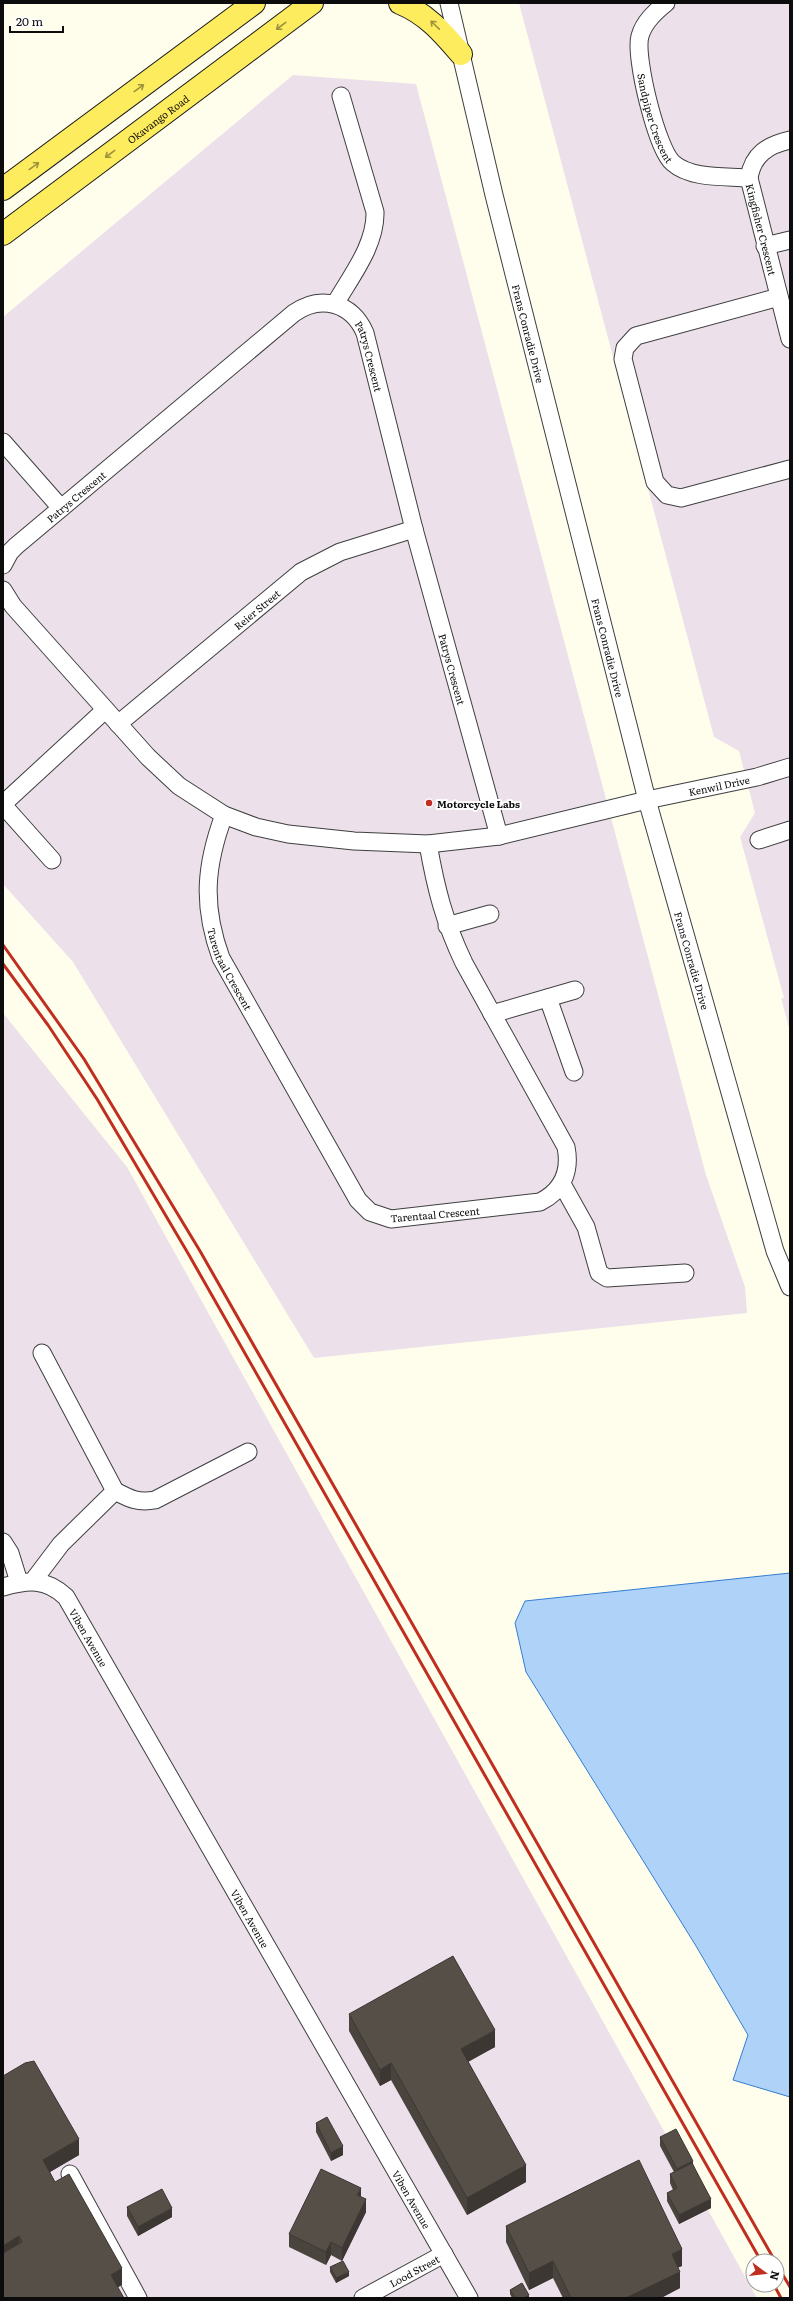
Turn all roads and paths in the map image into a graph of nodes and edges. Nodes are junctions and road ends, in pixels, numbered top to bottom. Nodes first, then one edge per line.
1 (254, 3) edge
2 (314, 3) edge
3 (400, 3) edge
4 (449, 3) edge
5 (666, 3) edge
6 (461, 54) junction
7 (341, 96) dead end
8 (790, 140) edge
9 (749, 178) junction
10 (3, 189) edge
11 (3, 234) edge
12 (790, 240) edge
13 (765, 246) junction
14 (779, 297) junction
15 (335, 304) junction
16 (790, 340) edge
17 (3, 442) edge
18 (790, 469) edge
19 (61, 508) junction
20 (414, 529) junction
21 (3, 566) edge
22 (3, 590) edge
23 (105, 710) junction
24 (118, 724) junction
25 (790, 767) edge
26 (647, 800) junction
27 (3, 805) edge
28 (224, 815) junction
29 (790, 830) edge
30 (499, 836) junction
31 (759, 840) dead end
32 (428, 844) junction
33 (52, 860) dead end
34 (490, 914) dead end
35 (447, 926) junction
36 (575, 990) dead end
37 (548, 998) junction
38 (492, 1014) junction
39 (574, 1072) dead end
40 (562, 1184) junction
41 (685, 1274) dead end
42 (790, 1287) edge
43 (42, 1353) dead end
44 (248, 1452) dead end
45 (115, 1491) junction
46 (3, 1542) edge
47 (18, 1584) edge
48 (70, 2174) edge
49 (444, 2254) junction
50 (138, 2298) edge
51 (363, 2298) edge
52 (469, 2298) edge

10 -> 1 main road
2 -> 11 main road, Okavango Road
6 -> 3 main road
4 - 6 street, Frans Conradie Drive
5 - 9 street, Sandpiper Crescent
6 - 26 street, Frans Conradie Drive
7 - 15 street
8 - 9 street, Kingfisher Crescent
9 - 13 street, Kingfisher Crescent
12 - 13 street
13 - 14 street, Kingfisher Crescent
14 - 16 street, Kingfisher Crescent
14 - 18 street
15 - 19 street, Patrys Crescent
15 - 20 street, Patrys Crescent
17 - 19 street
19 - 21 street, Patrys Crescent
20 - 24 street, Reier Street
20 - 30 street, Patrys Crescent
22 - 23 street
23 - 24 street
23 - 27 street
24 - 28 street
25 - 26 street, Kenwil Drive
26 - 30 street
26 - 42 street, Frans Conradie Drive
27 - 33 street
28 - 32 street
28 - 40 street, Tarentaal Crescent
29 - 31 street
30 - 32 street
32 - 35 street, Tarentaal Crescent
34 - 35 street
35 - 38 street, Tarentaal Crescent
36 - 37 street
37 - 38 street
37 - 39 street
38 - 40 street, Tarentaal Crescent
40 - 41 street
43 - 45 street
44 - 45 street
45 - 47 street
46 - 47 street
47 - 49 street, Viben Avenue
48 - 50 street
49 - 51 street, Lood Street
49 - 52 street, Viben Avenue

